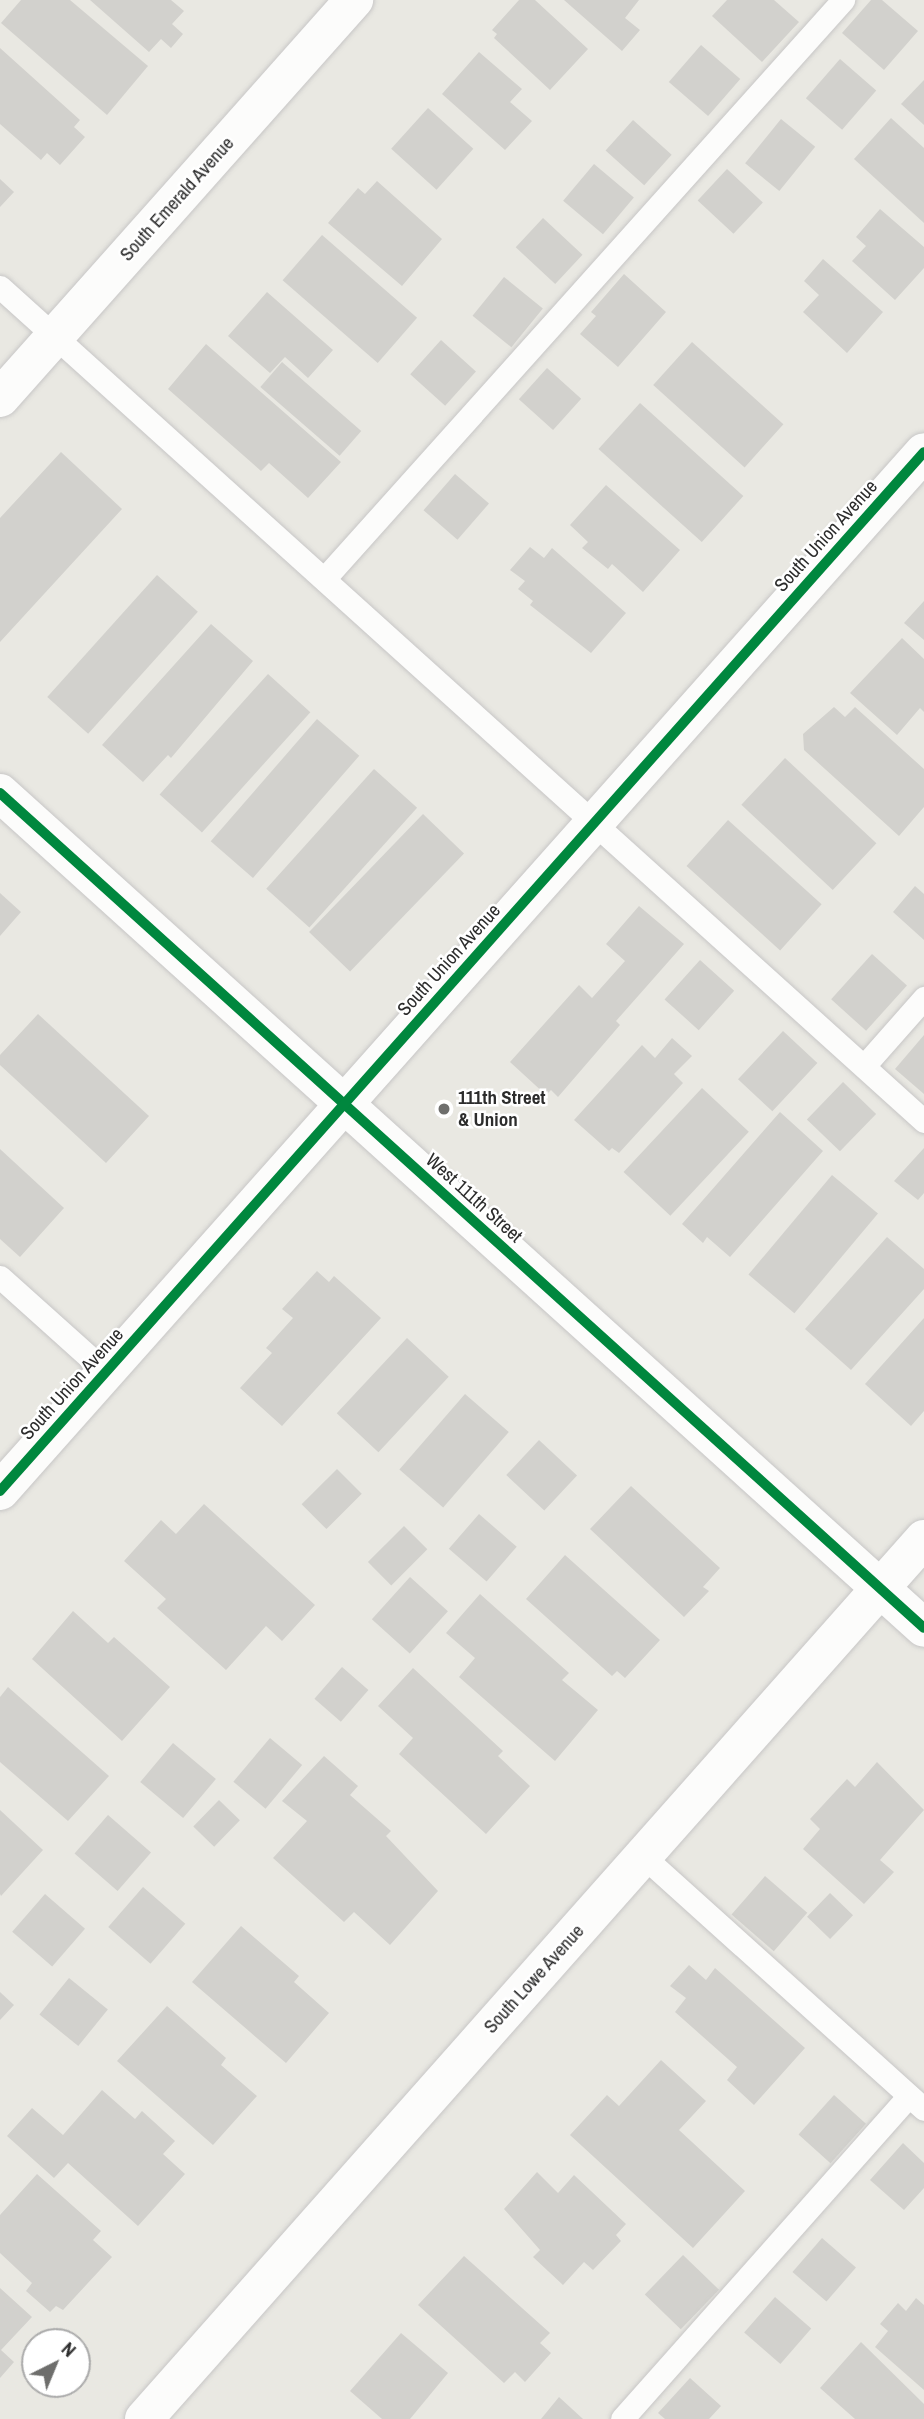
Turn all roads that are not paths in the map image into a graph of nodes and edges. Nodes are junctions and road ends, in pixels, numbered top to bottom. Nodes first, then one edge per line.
1 (354, 0) edge
2 (843, 0) edge
3 (0, 287) edge
4 (55, 337) junction
5 (0, 398) edge
6 (924, 452) edge
7 (324, 579) junction
8 (0, 793) edge
9 (594, 823) junction
10 (924, 999) edge
11 (864, 1066) junction
12 (344, 1104) junction
13 (924, 1121) edge
14 (0, 1277) edge
15 (106, 1373) junction
16 (0, 1491) edge
17 (924, 1539) edge
18 (880, 1588) junction
19 (924, 1628) edge
20 (643, 1856) junction
21 (917, 2102) edge
22 (144, 2419) edge
23 (622, 2419) edge

1 - 4 street, South Emerald Avenue
2 - 7 lane
3 - 4 lane
4 - 5 street, South Emerald Avenue
4 - 7 lane
6 - 9 street, South Union Avenue
7 - 9 lane
8 - 12 street, West 111th Street
9 - 11 lane
9 - 12 street, South Union Avenue
10 - 11 lane
11 - 13 lane
12 - 15 street, South Union Avenue
12 - 18 street, West 111th Street
14 - 15 lane
15 - 16 street, South Union Avenue
17 - 18 street, South Lowe Avenue
18 - 19 street, West 111th Street
18 - 20 street, South Lowe Avenue
20 - 21 lane
20 - 22 street, South Lowe Avenue
21 - 23 lane

